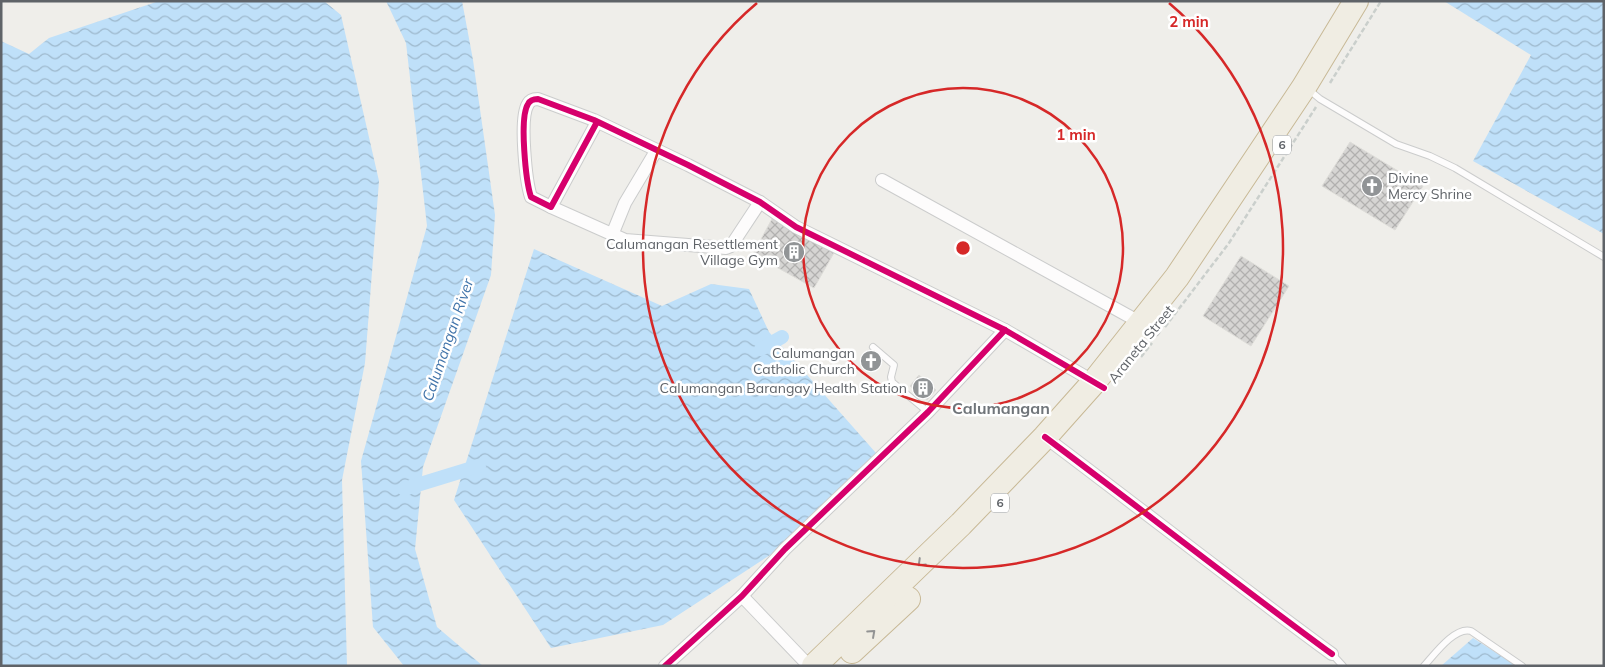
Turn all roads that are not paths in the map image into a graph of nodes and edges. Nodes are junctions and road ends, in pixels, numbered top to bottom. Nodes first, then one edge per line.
1 (1356, 1) edge
2 (1371, 1) edge
3 (1312, 93) junction
4 (597, 122) junction
5 (656, 151) junction
6 (882, 180) dead end
7 (760, 202) junction
8 (551, 207) junction
9 (612, 235) junction
10 (1604, 257) edge
11 (1005, 330) junction
12 (1153, 331) junction
13 (873, 347) dead end
14 (1099, 385) junction
15 (928, 412) junction
16 (1058, 447) junction
17 (742, 596) junction
18 (1332, 654) joint
19 (665, 666) edge
20 (809, 666) edge
21 (814, 666) edge
22 (836, 666) edge
23 (1343, 666) edge
24 (1424, 666) edge
25 (1522, 666) edge

1 - 3 highway
2 - 3 highway, Araneta Street / 6
3 - 10 lane
3 - 12 highway, Araneta Street / 6
3 - 12 highway
4 - 5 street
4 - 8 street
4 - 8 street
5 - 7 street
5 - 9 street
6 - 12 street
7 - 9 street
7 - 11 street
8 - 9 street
11 - 14 street
11 - 15 street
12 - 14 highway
13 - 15 lane
14 - 16 highway
15 - 17 street
16 - 18 street
16 -> 21 highway
22 -> 16 highway, 6
17 - 19 street
17 - 20 street
18 - 23 lane
24 - 25 lane

